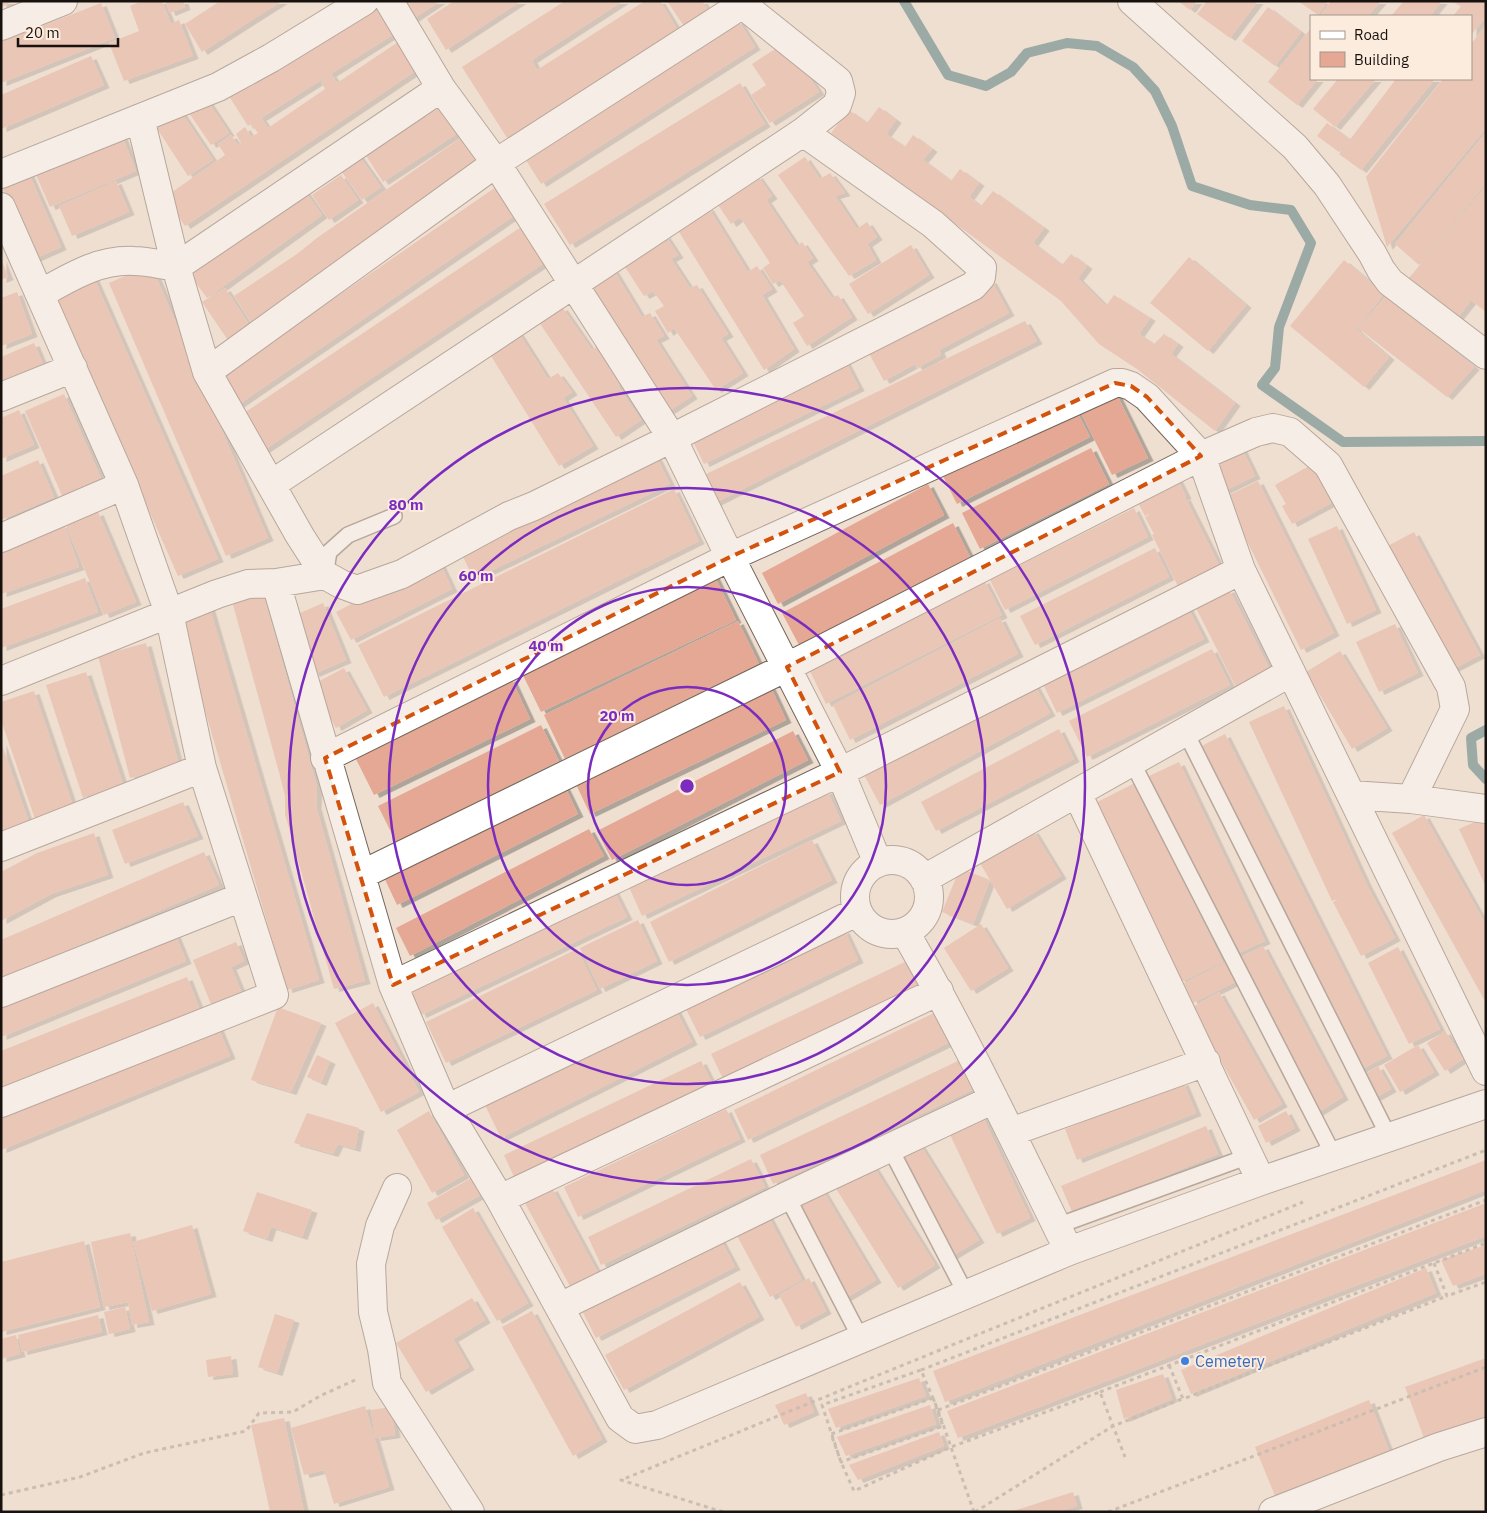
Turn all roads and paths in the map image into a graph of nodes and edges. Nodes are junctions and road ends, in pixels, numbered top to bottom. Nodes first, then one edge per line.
1 (63, 1) edge
2 (364, 1) edge
3 (389, 1) edge
4 (1132, 1) edge
5 (741, 3) edge
6 (1, 26) edge
7 (441, 88) junction
8 (140, 118) junction
9 (804, 132) junction
10 (496, 163) junction
11 (1, 174) edge
12 (1, 208) edge
13 (176, 267) junction
14 (574, 284) junction
15 (40, 294) junction
16 (1486, 355) edge
17 (73, 368) junction
18 (208, 372) junction
19 (1, 397) edge
20 (672, 438) junction
21 (1200, 456) junction
22 (272, 484) junction
23 (124, 485) junction
24 (394, 516) dead end
25 (1, 538) edge
26 (730, 557) junction
27 (1241, 570) junction
28 (325, 575) junction
29 (276, 583) junction
30 (169, 614) junction
31 (787, 667) junction
32 (1291, 672) junction
33 (1, 681) edge
34 (1185, 732) junction
35 (326, 758) junction
36 (1132, 762) junction
37 (202, 768) junction
38 (840, 772) junction
39 (1077, 793) junction
40 (1351, 796) junction
41 (1411, 799) junction
42 (1486, 809) edge
43 (1, 847) edge
44 (878, 862) junction
45 (361, 876) junction
46 (924, 879) junction
47 (242, 897) junction
48 (857, 912) junction
49 (905, 932) junction
50 (393, 985) junction
51 (939, 991) junction
52 (1, 993) edge
53 (1206, 1062) junction
54 (1486, 1071) edge
55 (994, 1099) junction
56 (1, 1103) edge
57 (1486, 1104) edge
58 (446, 1109) junction
59 (1011, 1132) junction
60 (1389, 1137) junction
61 (890, 1148) junction
62 (1486, 1150) edge
63 (1249, 1156) junction
64 (1334, 1156) junction
65 (1261, 1181) junction
66 (397, 1188) dead end
67 (787, 1196) junction
68 (500, 1199) junction
69 (1311, 1199) dead end
70 (1486, 1200) edge
71 (1057, 1226) junction
72 (1486, 1243) edge
73 (1069, 1250) junction
74 (1434, 1263) junction
75 (1486, 1282) edge
76 (966, 1294) junction
77 (1447, 1296) junction
78 (560, 1307) junction
79 (861, 1339) junction
80 (1169, 1365) junction
81 (1486, 1367) edge
82 (921, 1370) junction
83 (387, 1383) junction
84 (1100, 1392) junction
85 (933, 1398) junction
86 (1183, 1399) junction
87 (938, 1410) junction
88 (944, 1426) junction
89 (1113, 1426) junction
90 (1486, 1432) edge
91 (831, 1434) junction
92 (951, 1447) junction
93 (1125, 1457) dead end
94 (841, 1462) junction
95 (1, 1495) edge
96 (470, 1512) edge
97 (723, 1512) edge
98 (975, 1512) edge
99 (1108, 1512) edge
100 (1273, 1512) edge

1 - 6 street
2 - 8 street
3 - 7 street
4 - 16 street
5 - 9 street
5 - 10 street
7 - 10 street
7 - 13 street
8 - 11 street
8 - 13 street
9 - 14 street
9 - 20 street
10 - 14 street
10 - 18 street
12 - 15 street
13 - 15 street
13 - 18 street
14 - 20 street
14 - 22 street
15 - 17 street
17 - 19 street
17 - 23 street
18 - 22 street
20 - 26 street
20 - 28 street
21 - 26 street
21 - 27 street
21 - 31 street
21 - 41 street
22 - 28 street
23 - 25 street
23 - 30 street
24 - 28 lane
26 - 31 street
26 - 35 street
27 - 32 street
27 - 38 street
28 - 29 street
29 - 30 street
29 - 35 street
30 - 33 street
30 - 37 street
31 - 38 street
31 - 45 street
32 - 34 street
32 - 40 street
34 - 36 street
34 - 60 lane
35 - 45 street
36 - 39 street
36 - 64 lane
37 - 43 street
37 - 47 street
38 - 44 street
38 - 50 street
39 - 46 street
39 - 53 street
40 - 41 street
40 - 54 street
41 - 42 street
44 - 46 street
44 - 48 street
45 - 50 street
46 - 49 street
47 - 52 street
47 - 56 street
48 - 49 street
48 - 58 street
49 - 51 street
50 - 58 street
51 - 55 street
51 - 68 street
53 - 59 street
53 - 63 street
55 - 59 street
55 - 61 street
57 - 60 street
58 - 68 street
59 - 71 street
60 - 64 street
61 - 67 street
61 - 76 lane
62 - 82 path
63 - 65 street
63 - 71 lane
64 - 65 street
65 - 73 street
66 - 83 street
67 - 78 street
67 - 79 lane
68 - 78 street
69 - 97 path
70 - 87 path
71 - 73 street
72 - 74 path
73 - 76 street
74 - 77 path
74 - 80 path
75 - 77 path
76 - 79 street
77 - 86 path
78 - 79 street
80 - 84 path
80 - 86 path
81 - 99 path
82 - 85 path
82 - 91 path
83 - 95 path
83 - 96 street
84 - 89 path
84 - 92 path
85 - 87 path
85 - 91 path
86 - 89 path
87 - 88 path
88 - 92 path
88 - 94 path
89 - 93 path
89 - 98 path
90 - 100 street
91 - 94 path
92 - 94 path
92 - 98 path

